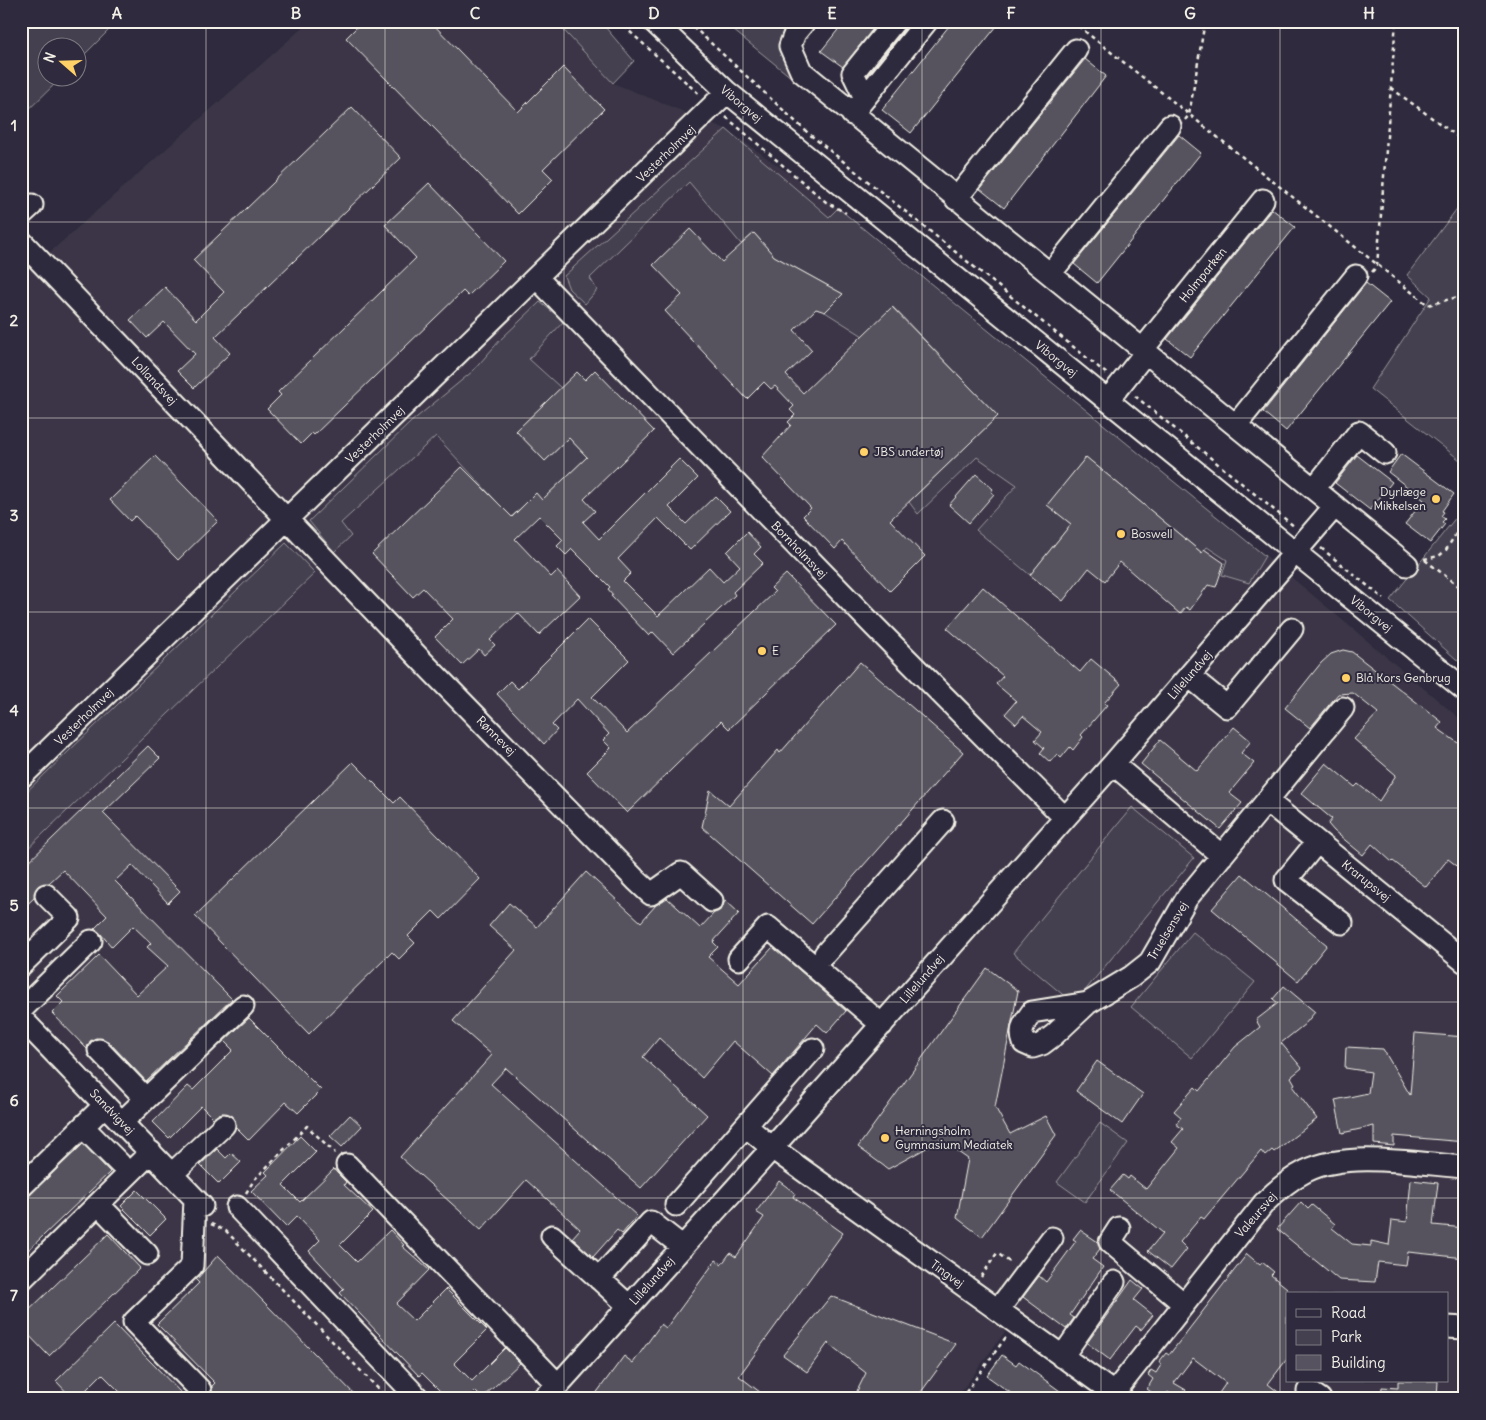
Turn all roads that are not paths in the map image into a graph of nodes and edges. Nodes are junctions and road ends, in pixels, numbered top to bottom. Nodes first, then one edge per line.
1 (653, 21) edge
2 (805, 21) edge
3 (895, 21) edge
4 (927, 21) edge
5 (1076, 50) dead end
6 (727, 92) junction
7 (858, 106) junction
8 (1170, 126) road end
9 (956, 198) junction
10 (1263, 200) dead end
11 (21, 241) edge
12 (1050, 274) junction
13 (1356, 276) road end
14 (537, 278) junction
15 (1144, 351) junction
16 (1114, 392) junction
17 (1236, 426) junction
18 (1385, 453) dead end
19 (1314, 489) junction
20 (1336, 506) junction
21 (288, 520) junction
22 (1295, 552) junction
23 (1416, 562) road end
24 (1292, 630) dead end
25 (1189, 676) junction
26 (1465, 690) edge
27 (1343, 708) dead end
28 (1113, 764) junction
29 (21, 777) edge
30 (1267, 801) junction
31 (1065, 818) junction
32 (943, 821) dead end
33 (1317, 842) junction
34 (1222, 856) junction
35 (46, 895) dead end
36 (712, 901) dead end
37 (1342, 924) dead end
38 (91, 941) dead end
39 (825, 954) dead end
40 (739, 959) dead end
41 (1465, 962) edge
42 (21, 965) edge
43 (1088, 1003) junction
44 (243, 1006) dead end
45 (21, 1010) edge
46 (21, 1018) edge
47 (882, 1025) junction
48 (219, 1047) dead end
49 (813, 1049) dead end
50 (99, 1050) dead end
51 (146, 1099) junction
52 (105, 1105) junction
53 (224, 1125) dead end
54 (83, 1126) junction
55 (746, 1126) junction
56 (127, 1128) junction
57 (772, 1148) junction
58 (151, 1152) junction
59 (120, 1164) dead end
60 (347, 1165) road end
61 (1465, 1167) edge
62 (172, 1174) junction
63 (21, 1187) edge
64 (98, 1204) junction
65 (676, 1205) dead end
66 (237, 1207) road end
67 (1119, 1228) dead end
68 (552, 1236) dead end
69 (1052, 1238) dead end
70 (683, 1247) junction
71 (147, 1254) dead end
72 (600, 1279) junction
73 (21, 1280) edge
74 (1114, 1282) dead end
75 (1184, 1304) junction
76 (629, 1306) junction
77 (998, 1310) junction
78 (1448, 1327) edge
79 (1465, 1328) edge
80 (1062, 1357) junction
81 (558, 1385) junction
82 (200, 1390) dead end
83 (1118, 1396) edge
84 (419, 1399) edge
85 (542, 1399) edge

1 - 6 street, Viborgvej
2 - 7 street
3 - 7 street
4 - 7 street
5 - 9 street
6 - 14 street, Vesterholmvej
6 - 16 street, Viborgvej
7 - 9 street
8 - 12 street
9 - 12 street
10 - 15 street, Holmparken
11 - 21 street, Lollandsvej
12 - 15 street
13 - 17 street
14 - 21 street, Vesterholmvej
14 - 31 street, Bornholmsvej
15 - 16 street, Holmparken
15 - 17 street
16 - 22 street, Viborgvej
17 - 19 street
18 - 19 street
19 - 20 street
20 - 22 street
20 - 23 street
21 - 29 street, Vesterholmvej
21 - 36 street, Rønnevej
22 - 25 street, Lillelundvej
22 - 26 street, Viborgvej
24 - 25 street
25 - 28 street, Lillelundvej
27 - 30 street, Truelsensvej
28 - 31 street, Lillelundvej
28 - 34 street
30 - 33 street, Krarupsvej
30 - 34 street, Truelsensvej
31 - 47 street, Lillelundvej
32 - 39 street
33 - 37 street
33 - 41 street, Krarupsvej
34 - 43 street, Truelsensvej
35 - 42 street
38 - 45 street
40 - 47 street
43 - 43 street, Truelsensvej
44 - 51 street
46 - 52 street, Sandvigvej
47 - 57 street, Lillelundvej
48 - 56 street
49 - 55 street
50 - 51 street
51 - 56 street
52 - 54 street
52 - 56 street, Sandvigvej
53 - 62 street
54 - 59 street
54 - 63 street
55 - 57 street, Tingvej
55 - 65 street
56 - 58 street, Sandvigvej
57 - 70 street, Lillelundvej
57 - 77 street, Tingvej
58 - 62 street, Sandvigvej
58 - 64 street
60 - 81 street
61 - 75 street, Valeursvej
62 - 82 street, Sandvigvej
64 - 71 street
64 - 73 street
66 - 84 street
67 - 75 street
68 - 72 street
69 - 77 street
70 - 72 street
70 - 76 street, Lillelundvej
72 - 76 street
74 - 80 street
75 - 83 street, Valeursvej
76 - 81 street, Lillelundvej
77 - 80 street, Tingvej
78 - 79 street
80 - 83 street, Tingvej
81 - 85 street, Lillelundvej

